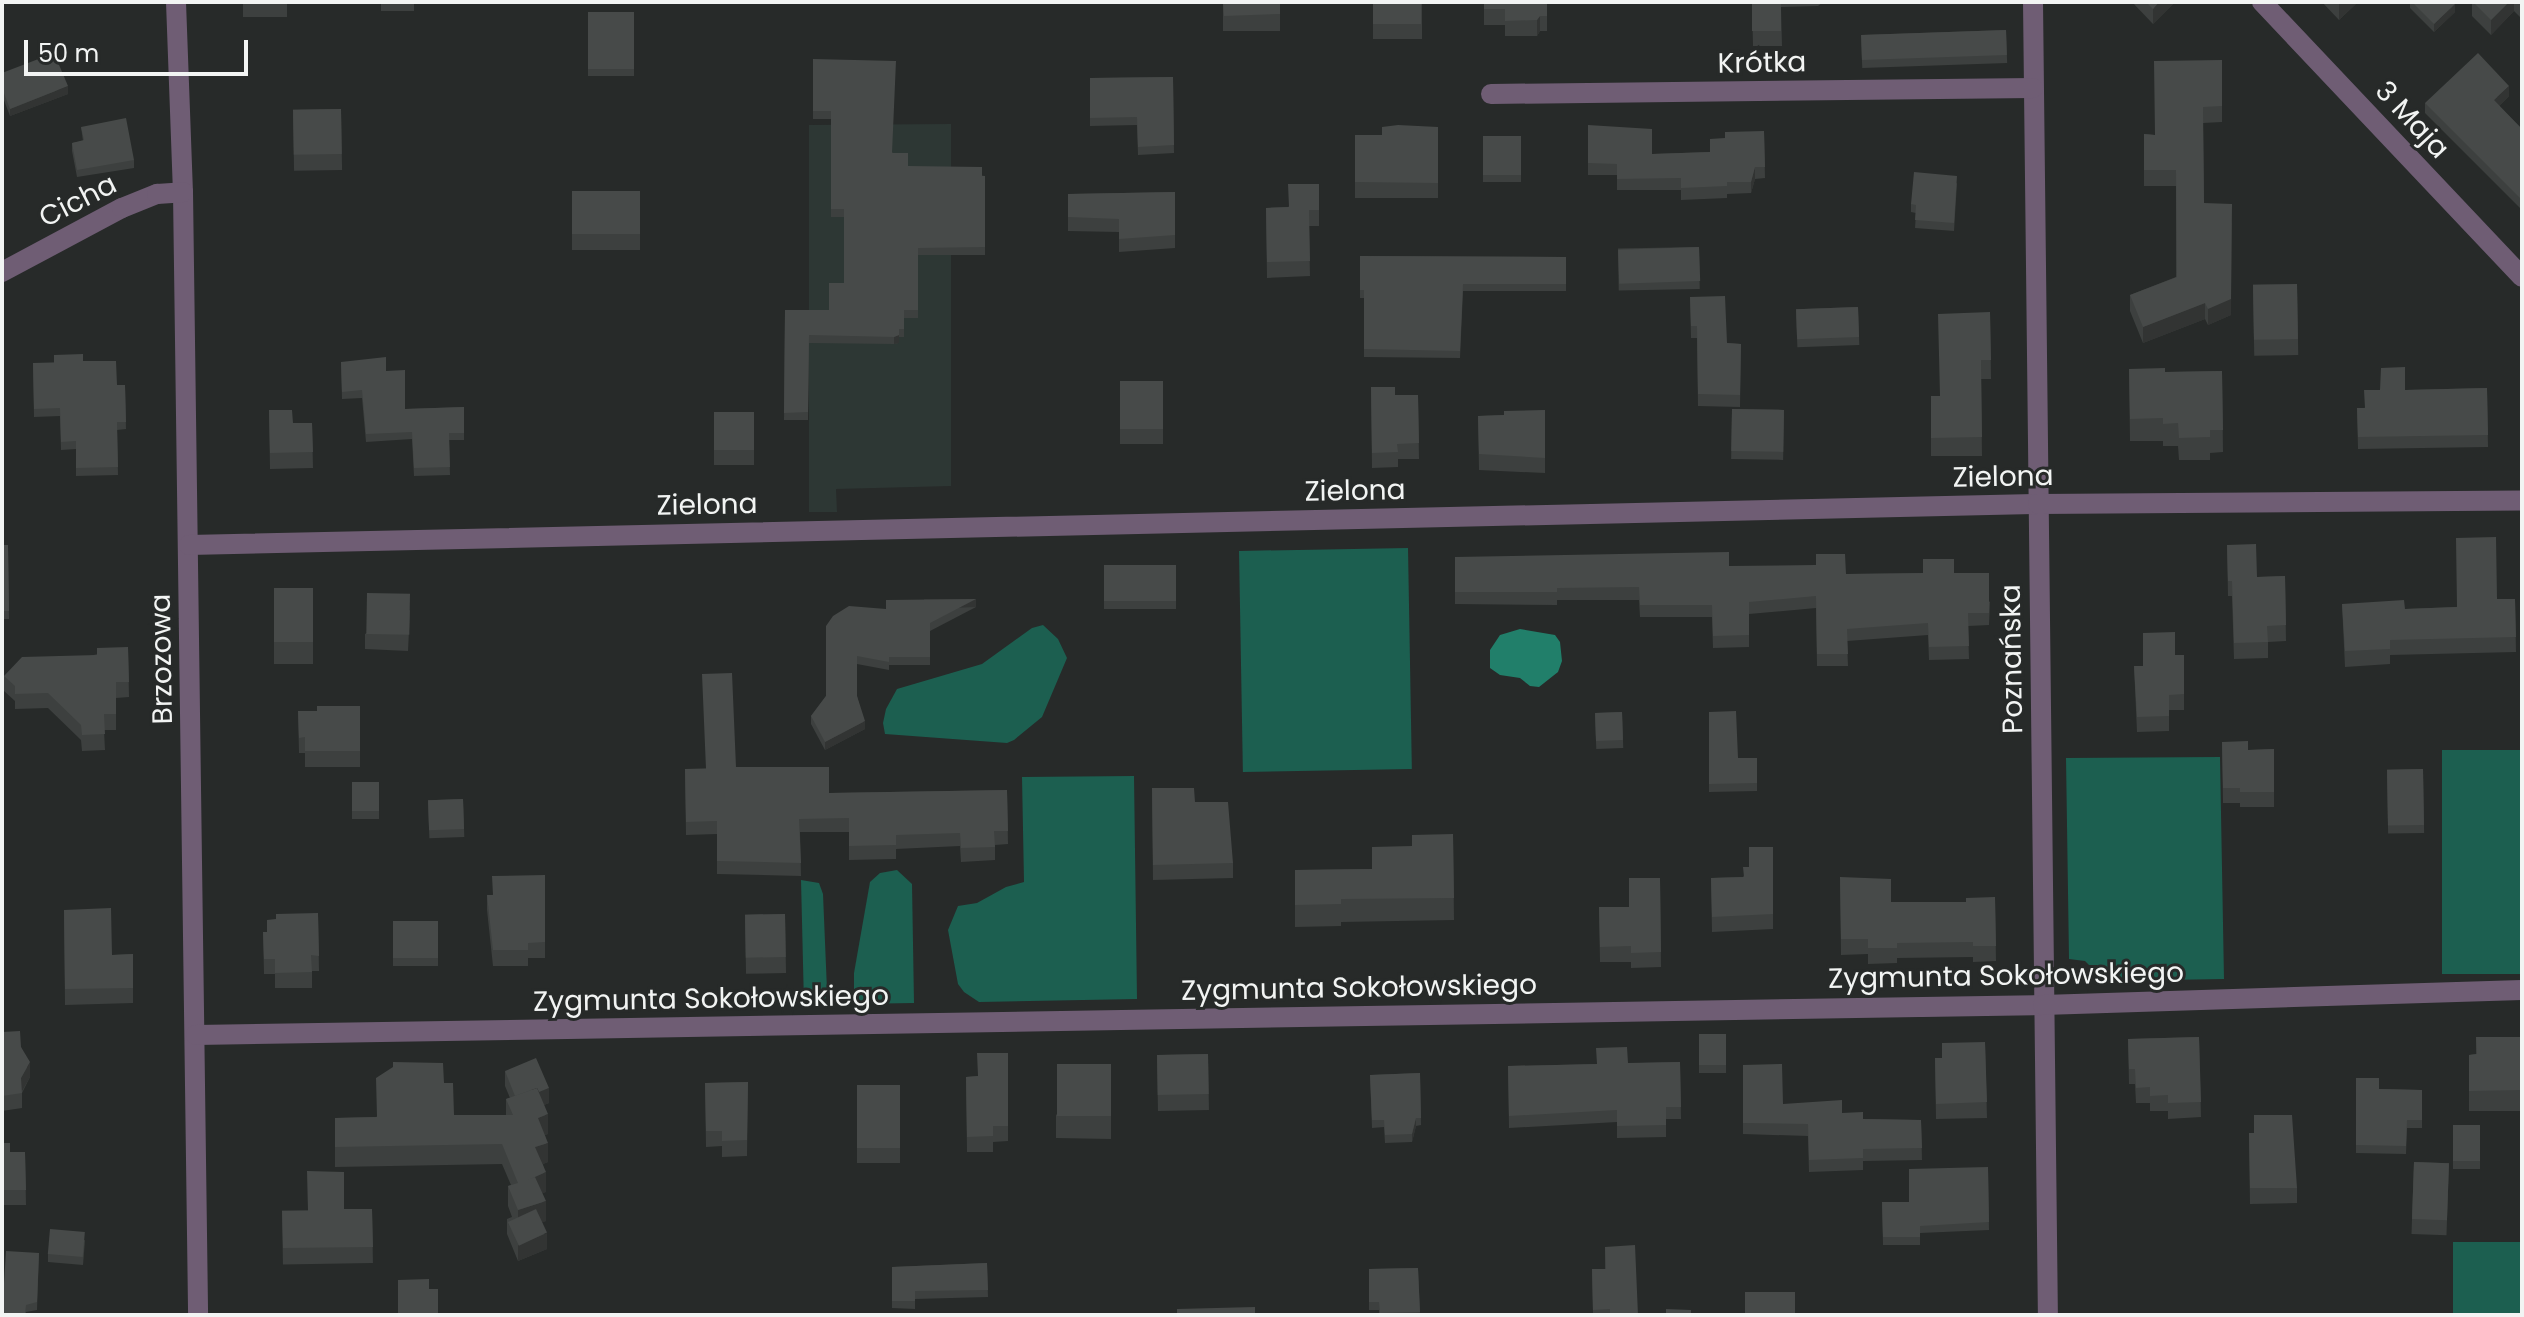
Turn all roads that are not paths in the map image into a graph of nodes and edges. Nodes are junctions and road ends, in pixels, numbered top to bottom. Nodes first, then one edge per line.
1 (176, 2) edge
2 (2033, 2) edge
3 (2262, 2) edge
4 (2033, 88) junction
5 (1491, 94) dead end
6 (183, 192) junction
7 (2, 272) edge
8 (2522, 277) edge
9 (2522, 501) edge
10 (2038, 504) junction
11 (189, 545) junction
12 (2522, 990) edge
13 (2043, 1005) junction
14 (196, 1035) junction
15 (198, 1315) edge
16 (2048, 1315) edge

1 - 6 street, Brzozowa
2 - 4 street, Poznańska
3 - 8 street, 3 Maja
4 - 5 street, Krótka
4 - 10 street, Poznańska
6 - 7 street, Cicha
6 - 11 street, Brzozowa
9 - 10 street, Zielona
10 - 11 street, Zielona
10 - 13 street, Poznańska
11 - 14 street, Brzozowa
12 - 13 street, Zygmunta Sokołowskiego
13 - 14 street, Zygmunta Sokołowskiego
13 - 16 street, Poznańska
14 - 15 street, Brzozowa

